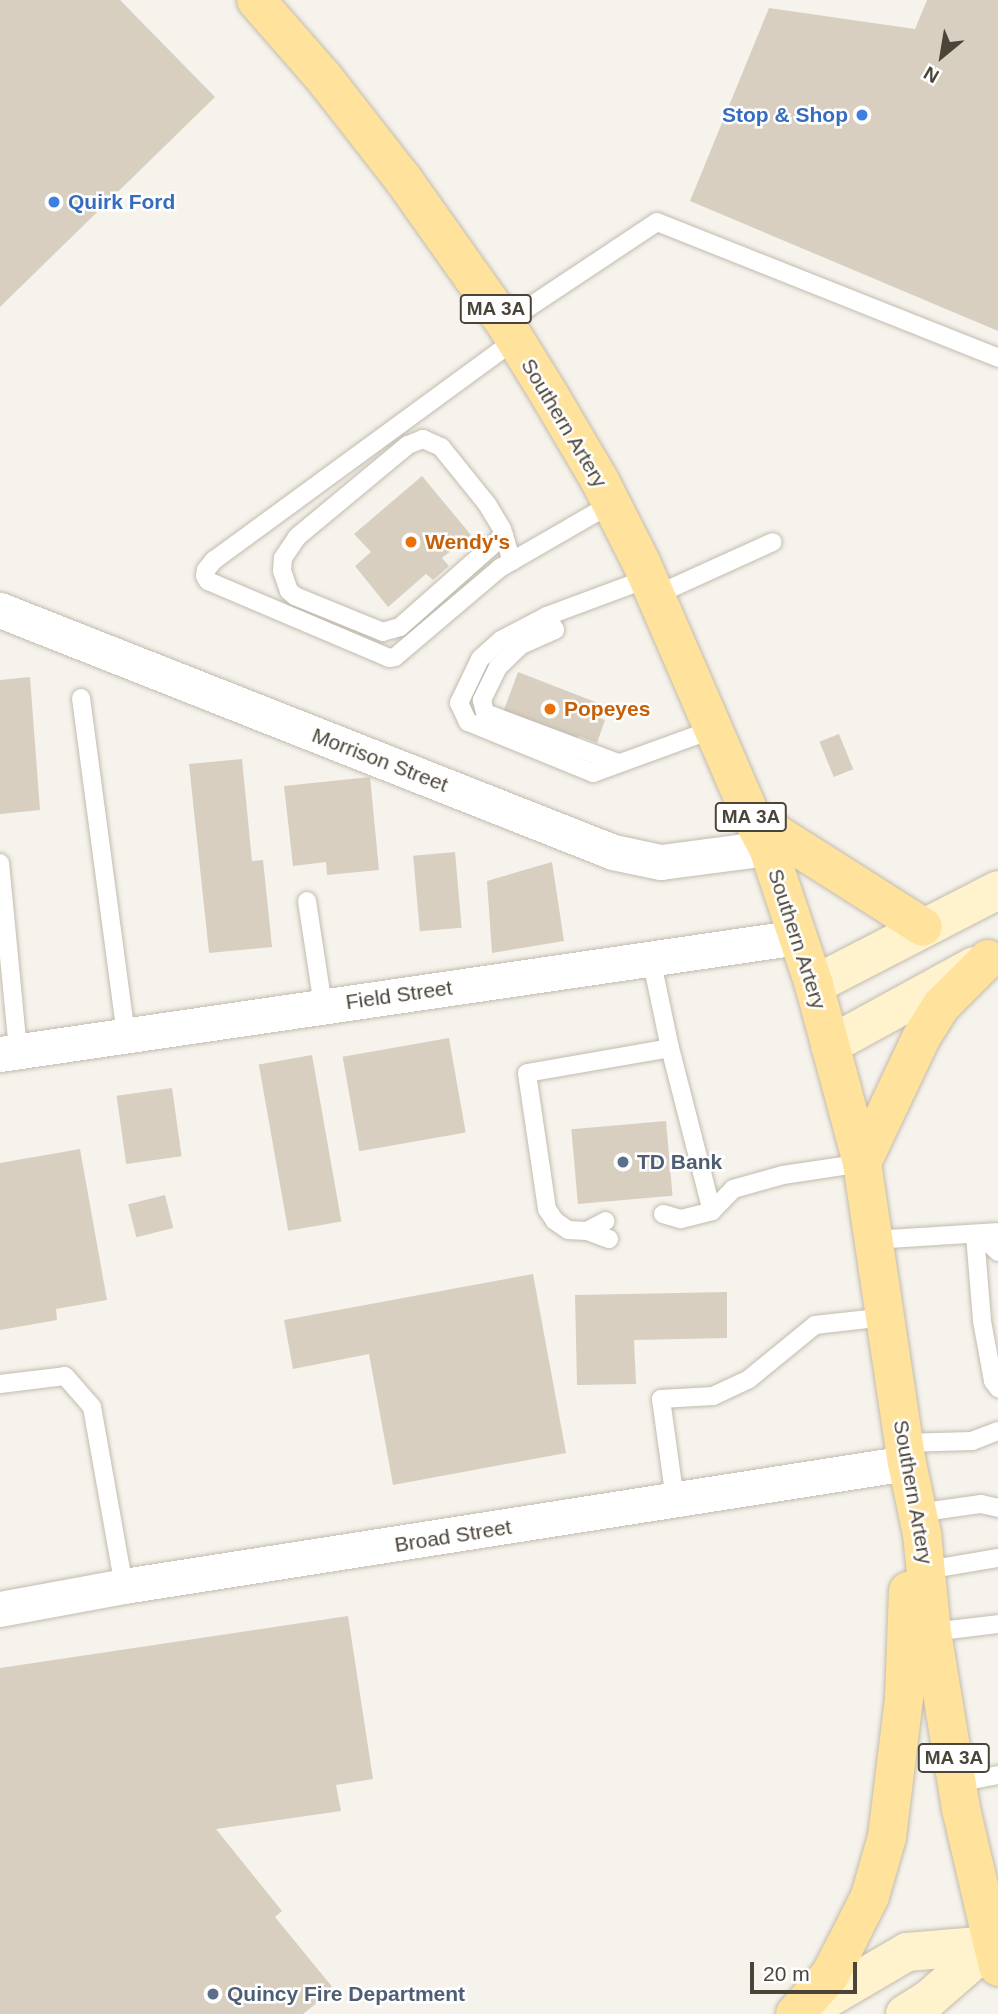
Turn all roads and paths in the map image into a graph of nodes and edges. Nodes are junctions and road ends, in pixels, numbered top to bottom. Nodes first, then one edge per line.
1 (256, 0) edge
2 (510, 332) junction
3 (998, 358) edge
4 (409, 418) junction
5 (423, 439) junction
6 (611, 504) junction
7 (504, 535) junction
8 (774, 542) dead end
9 (512, 561) junction
10 (652, 587) junction
11 (0, 610) edge
12 (81, 698) dead end
13 (714, 729) junction
14 (760, 833) junction
15 (0, 863) edge
16 (998, 890) edge
17 (307, 901) dead end
18 (923, 927) junction
19 (798, 936) junction
20 (993, 956) edge
21 (651, 958) junction
22 (814, 985) junction
23 (323, 1006) junction
24 (126, 1035) junction
25 (830, 1045) junction
26 (670, 1048) junction
27 (9, 1052) edge
28 (862, 1163) junction
29 (712, 1211) junction
30 (663, 1214) dead end
31 (681, 1219) junction
32 (606, 1221) dead end
33 (587, 1231) junction
34 (664, 1233) dead end
35 (984, 1234) edge
36 (608, 1239) dead end
37 (874, 1240) junction
38 (998, 1252) edge
39 (885, 1317) junction
40 (0, 1384) edge
41 (998, 1388) edge
42 (998, 1431) edge
43 (906, 1460) junction
44 (998, 1493) edge
45 (675, 1500) junction
46 (989, 1506) edge
47 (917, 1513) junction
48 (998, 1558) edge
49 (927, 1570) junction
50 (124, 1586) junction
51 (1, 1601) edge
52 (998, 1624) edge
53 (932, 1632) junction
54 (998, 1775) edge
55 (957, 1783) junction
56 (996, 1951) edge
57 (795, 2014) edge
58 (801, 2014) edge
59 (905, 2014) edge

1 - 2 main road, Southern Artery / MA 3A
2 - 3 lane
2 - 4 lane
2 - 6 main road, Southern Artery / MA 3A
4 - 5 lane
4 - 9 lane
5 - 7 lane
5 - 7 lane
6 - 9 lane
6 - 10 main road, Southern Artery / MA 3A
7 - 9 lane
8 - 10 lane
10 - 13 main road, Southern Artery / MA 3A
10 - 13 lane
11 - 14 street, Morrison Street
12 - 24 lane
13 - 14 main road, Southern Artery / MA 3A
14 - 18 main road
14 - 19 main road, Southern Artery / MA 3A
15 - 27 lane
16 - 18 main road
17 - 23 lane
18 - 22 main road
19 - 21 street, Field Street
19 - 22 main road, Southern Artery / MA 3A
20 - 25 main road
20 - 28 main road
21 - 23 street, Field Street
21 - 26 lane
22 - 25 main road, Southern Artery / MA 3A
23 - 24 street, Field Street
24 - 27 street, Field Street
25 - 28 main road, Southern Artery / MA 3A
26 - 29 lane
26 - 33 lane
28 - 29 lane
28 - 37 main road, Southern Artery / MA 3A
29 - 31 lane
30 - 31 lane
31 - 34 lane
32 - 33 lane
33 - 36 lane
35 - 37 lane
35 - 38 lane
35 - 41 lane
37 - 39 main road, Southern Artery / MA 3A
39 - 43 main road, Southern Artery / MA 3A
39 - 45 lane
40 - 50 lane
42 - 43 lane
43 - 45 street, Broad Street
43 - 47 main road, Southern Artery / MA 3A
43 - 57 main road
44 - 46 lane
45 - 50 street, Broad Street
46 - 47 lane
47 - 49 main road, Southern Artery / MA 3A
48 - 49 lane
49 - 53 main road, Southern Artery / MA 3A
50 - 51 street, Broad Street
52 - 53 lane
53 - 55 main road, Southern Artery / MA 3A
54 - 55 lane
55 - 56 main road, Southern Artery / MA 3A
56 - 58 main road
56 - 59 main road

